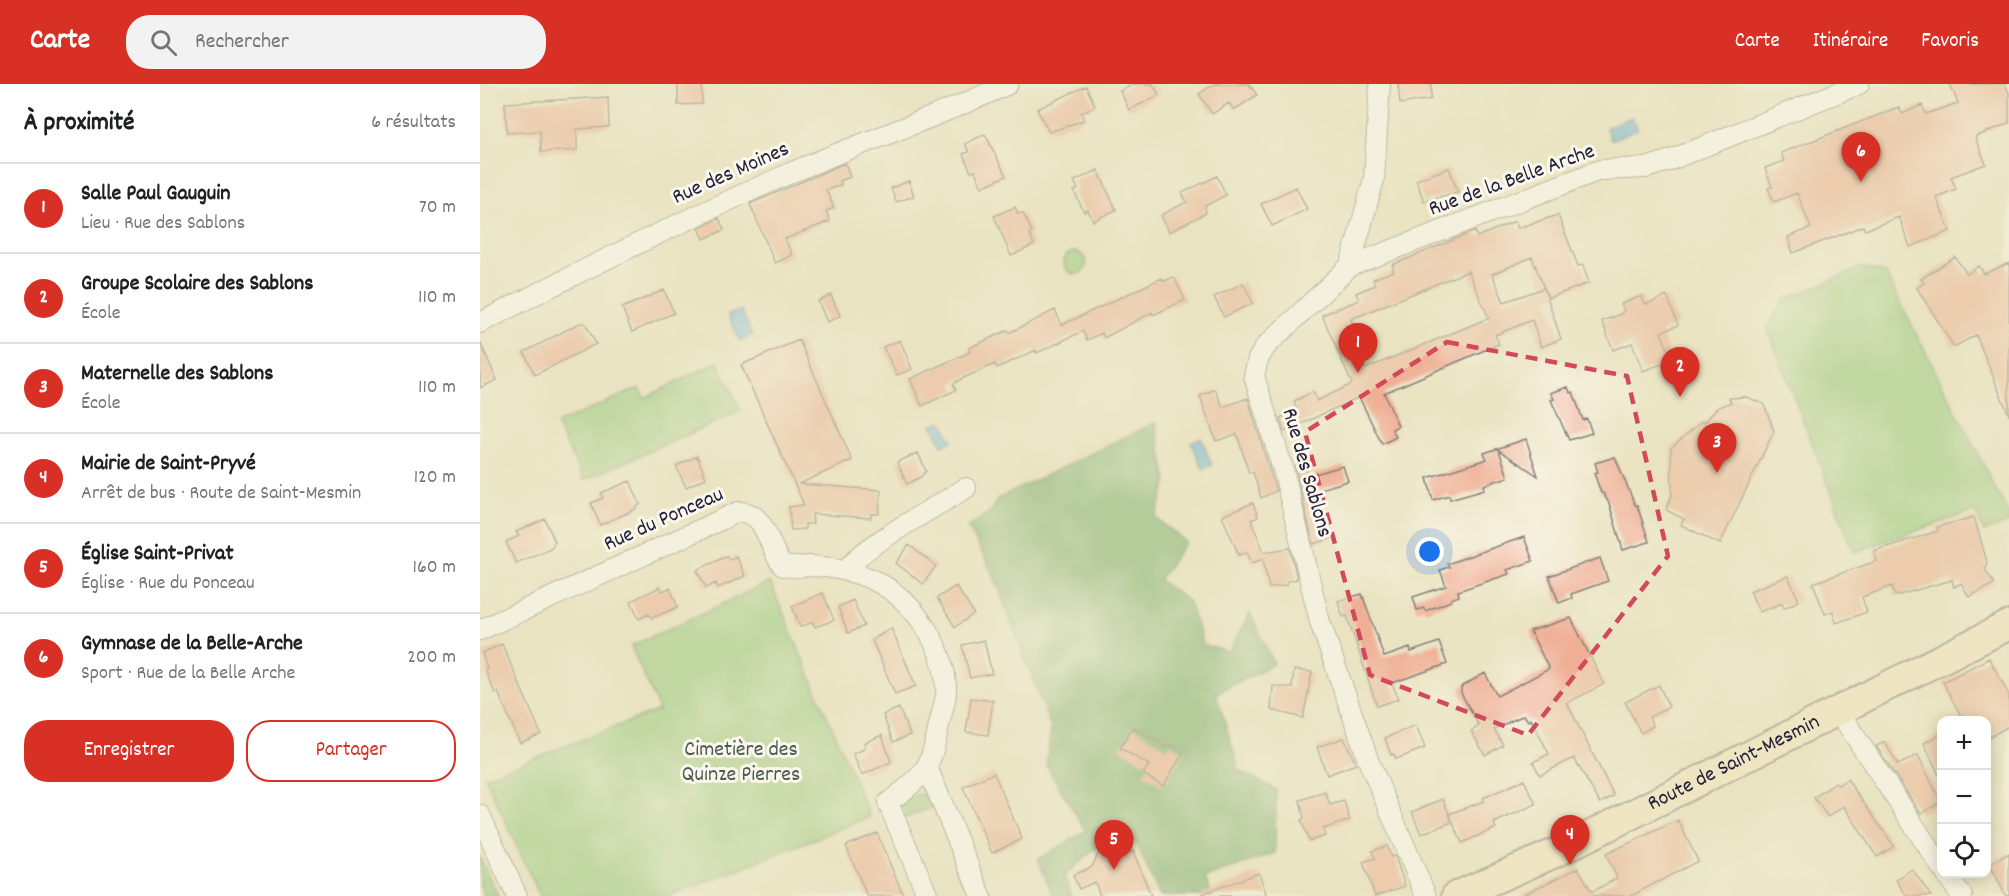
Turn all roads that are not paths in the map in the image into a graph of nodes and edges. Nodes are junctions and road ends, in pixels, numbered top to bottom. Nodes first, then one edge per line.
1 (1008, 84) edge
2 (1380, 84) edge
3 (1859, 84) edge
4 (1350, 266) junction
5 (480, 323) edge
6 (966, 488) dead end
7 (847, 570) junction
8 (2009, 625) edge
9 (480, 630) edge
10 (1839, 712) junction
11 (927, 767) junction
12 (480, 815) edge
13 (1937, 862) edge
14 (1949, 878) edge
15 (517, 896) edge
16 (928, 896) edge
17 (981, 896) edge
18 (1426, 896) edge
19 (1456, 896) edge
20 (1962, 896) edge

1 - 5 street, Rue des Moines
2 - 4 street
3 - 4 street, Rue de la Belle Arche
4 - 18 street, Rue des Sablons
6 - 7 street
7 - 9 street, Rue du Ponceau
7 - 11 street, Rue du Ponceau
8 - 10 main road, Route de Saint-Mesmin
10 - 13 street
10 - 19 main road, Route de Saint-Mesmin
11 - 16 street, Rue du Ponceau
11 - 17 street
12 - 15 street
14 - 20 street

